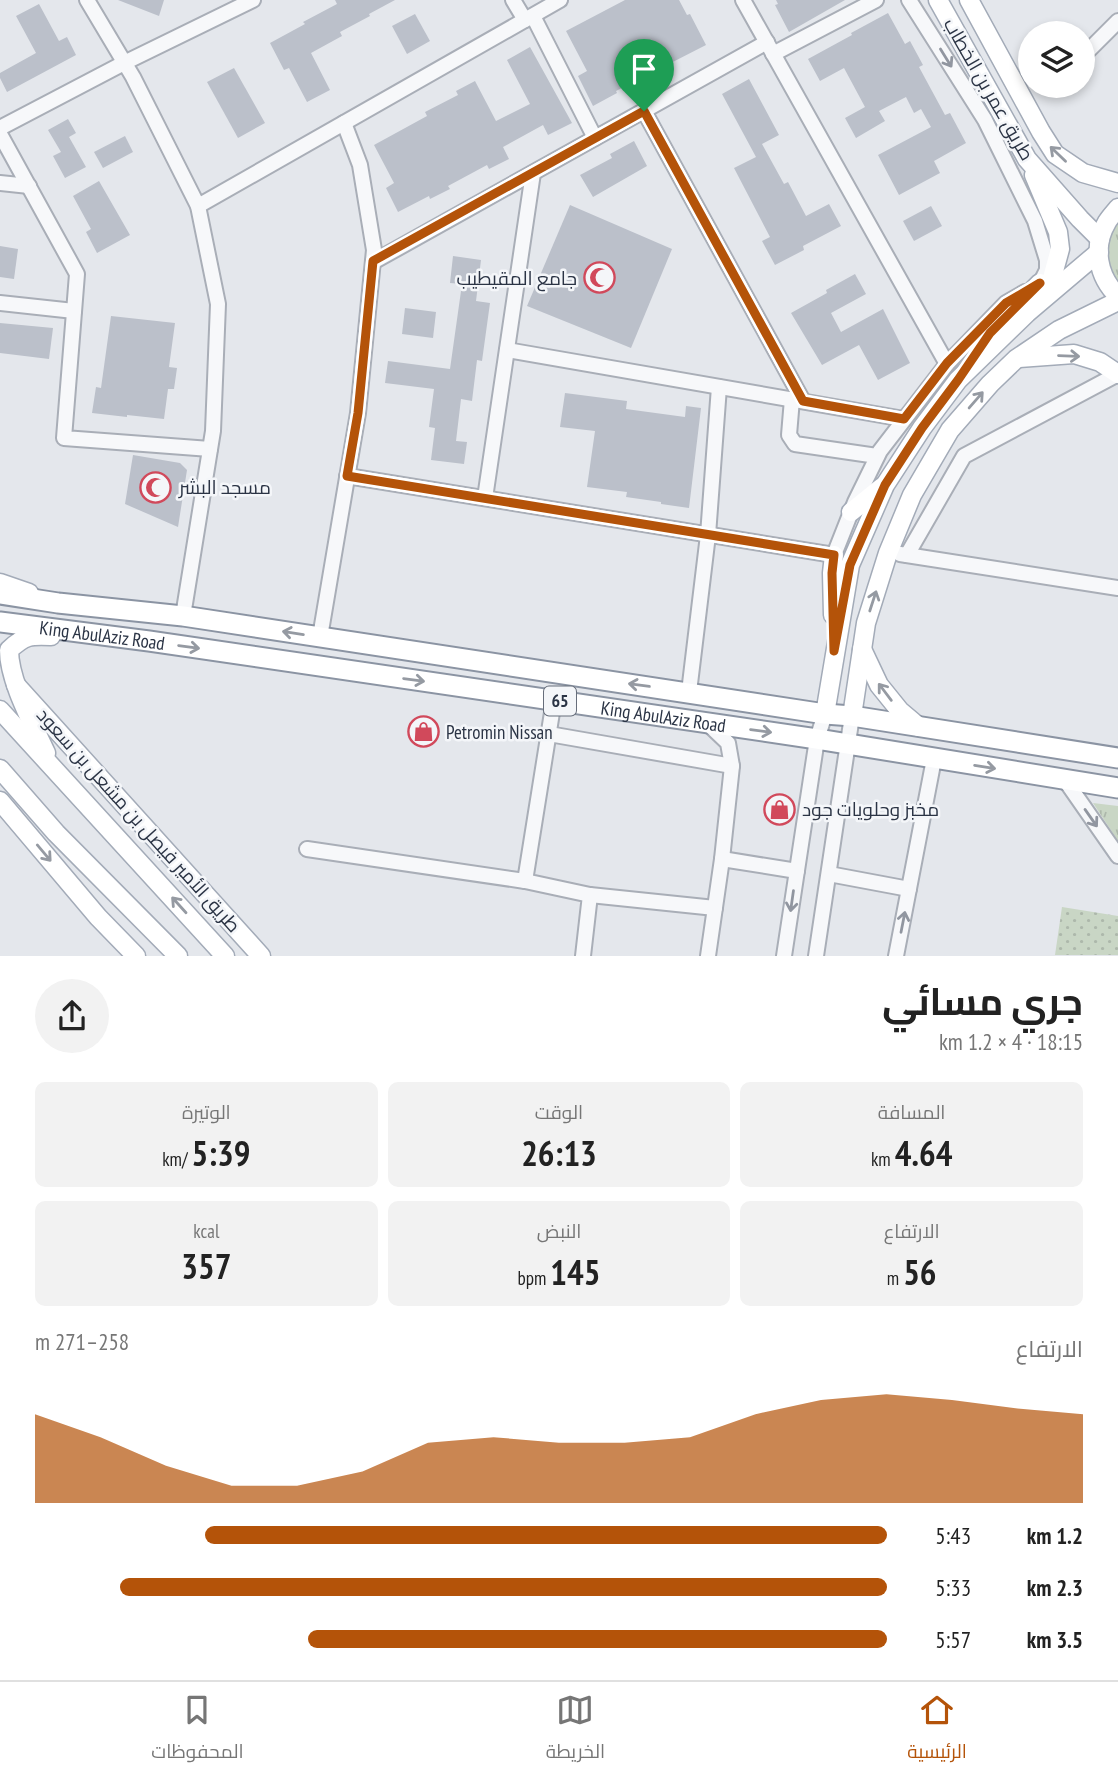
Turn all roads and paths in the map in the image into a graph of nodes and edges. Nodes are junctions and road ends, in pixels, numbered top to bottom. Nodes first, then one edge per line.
1 (87, 0) edge
2 (253, 0) edge
3 (513, 0) edge
4 (560, 0) edge
5 (743, 0) edge
6 (876, 0) edge
7 (909, 0) edge
8 (938, 0) edge
9 (972, 4) edge
10 (529, 18) junction
11 (1118, 21) edge
12 (1095, 44) edge
13 (770, 48) junction
14 (124, 63) junction
15 (644, 111) junction
16 (344, 123) junction
17 (0, 128) edge
18 (0, 134) edge
19 (596, 138) junction
20 (1027, 159) junction
21 (533, 173) junction
22 (0, 183) edge
23 (1118, 183) edge
24 (29, 186) junction
25 (198, 206) junction
26 (1118, 208) edge
27 (1099, 245) junction
28 (373, 261) junction
29 (1040, 283) junction
30 (1118, 299) edge
31 (0, 303) edge
32 (74, 311) junction
33 (1027, 313) junction
34 (507, 349) junction
35 (1016, 359) junction
36 (947, 363) junction
37 (1118, 374) edge
38 (958, 380) junction
39 (719, 387) junction
40 (797, 400) junction
41 (904, 419) junction
42 (942, 443) junction
43 (210, 449) junction
44 (877, 456) junction
45 (964, 456) junction
46 (347, 476) junction
47 (885, 485) junction
48 (485, 499) junction
49 (851, 512) junction
50 (708, 535) junction
51 (888, 553) junction
52 (834, 555) junction
53 (907, 555) junction
54 (0, 583) edge
55 (1118, 588) edge
56 (0, 594) edge
57 (58, 603) junction
58 (183, 617) junction
59 (0, 622) edge
60 (320, 637) junction
61 (149, 641) junction
62 (862, 649) junction
63 (834, 651) junction
64 (16, 684) junction
65 (689, 692) junction
66 (554, 701) junction
67 (0, 710) edge
68 (825, 714) junction
69 (852, 716) junction
70 (707, 723) junction
71 (919, 727) junction
72 (549, 734) junction
73 (817, 739) junction
74 (848, 745) junction
75 (1118, 758) edge
76 (934, 759) junction
77 (52, 766) junction
78 (732, 766) junction
79 (0, 768) edge
80 (1065, 780) junction
81 (1118, 789) edge
82 (0, 801) edge
83 (56, 833) junction
84 (307, 849) dead end
85 (1118, 856) edge
86 (722, 859) junction
87 (797, 870) junction
88 (829, 874) junction
89 (525, 881) junction
90 (909, 889) junction
91 (590, 895) junction
92 (715, 908) junction
93 (98, 917) junction
94 (136, 956) edge
95 (178, 956) edge
96 (225, 956) edge
97 (261, 956) edge
98 (583, 956) edge
99 (708, 956) edge
100 (784, 956) edge
101 (816, 956) edge
102 (896, 956) edge

1 - 14 street
2 - 14 street
3 - 10 street
4 - 10 street
5 - 13 street
6 - 13 street
7 -> 29 street
8 - 20 main road, طريق عمر بن الخطاب
23 -> 9 main road, طريق عمر بن الخطاب
10 - 16 street
10 - 19 street
11 - 12 street
13 - 15 street
13 - 36 street
14 - 17 street
14 - 25 street
15 - 19 street
15 - 40 street
16 - 25 street
16 - 28 street
18 - 24 street
19 - 21 street
20 - 27 main road, طريق عمر بن الخطاب
20 - 33 main road
21 - 28 street
21 - 34 street
22 - 24 street
24 - 32 street
25 - 43 street
26 - 27 main road
27 - 30 main road
27 - 33 main road
28 - 46 street
29 - 36 street
29 - 38 main road
30 - 35 main road
31 - 32 street
32 - 43 street
33 - 38 main road
34 - 39 street
34 - 48 street
35 -> 37 main road
42 -> 35 main road
36 - 41 street
37 - 45 street
38 - 47 main road
39 - 40 street
39 - 50 street
40 - 41 street
40 - 44 street
41 - 44 street
42 - 45 street
42 - 51 main road
43 - 58 street
44 - 49 street
45 - 53 street
46 - 48 street
46 - 60 street
47 - 49 main road
47 - 63 main road
48 - 50 street
49 - 52 street
50 - 52 street
50 - 65 street
51 - 53 street
62 -> 51 main road
52 - 63 main road
53 - 55 street
54 - 57 main road
56 - 57 highway, King AbulAziz Road / 65
57 - 58 highway, King AbulAziz Road / 65
60 -> 58 highway, King AbulAziz Road / 65
59 - 61 highway, King AbulAziz Road / 65
65 -> 60 highway, King AbulAziz Road / 65
61 - 64 main road
61 -> 66 highway, King AbulAziz Road / 65
62 - 69 main road
71 -> 62 main road
63 - 68 main road
64 - 77 main road
64 - 97 main road, طريق الأمير فيصل بن مشعل بن سعود
65 - 68 highway, King AbulAziz Road / 65
66 - 70 highway, King AbulAziz Road / 65
66 - 72 street
67 - 77 main road, طريق الأمير فيصل بن مشعل بن سعود
68 - 69 highway, King AbulAziz Road / 65
68 - 73 street
69 - 71 highway, King AbulAziz Road / 65
69 - 74 street
70 -> 73 highway, King AbulAziz Road / 65
70 - 78 street
71 - 75 highway, King AbulAziz Road / 65
72 - 78 street
72 - 89 street
73 - 74 highway, King AbulAziz Road / 65
73 - 87 street
74 - 76 highway, King AbulAziz Road / 65
74 - 88 street
76 -> 80 highway, King AbulAziz Road / 65
76 - 90 street
96 -> 77 main road, طريق الأمير فيصل بن مشعل بن سعود
78 - 86 street
79 - 83 main road
80 - 81 highway, King AbulAziz Road / 65
80 -> 85 street
82 -> 93 main road
83 - 93 main road
83 - 95 main road
84 - 89 street
86 - 87 street
86 - 92 street
87 -> 100 street
88 - 90 street
88 - 101 street
89 - 91 street
102 -> 90 street
91 - 92 street
91 - 98 street
92 - 99 street
93 - 94 main road

